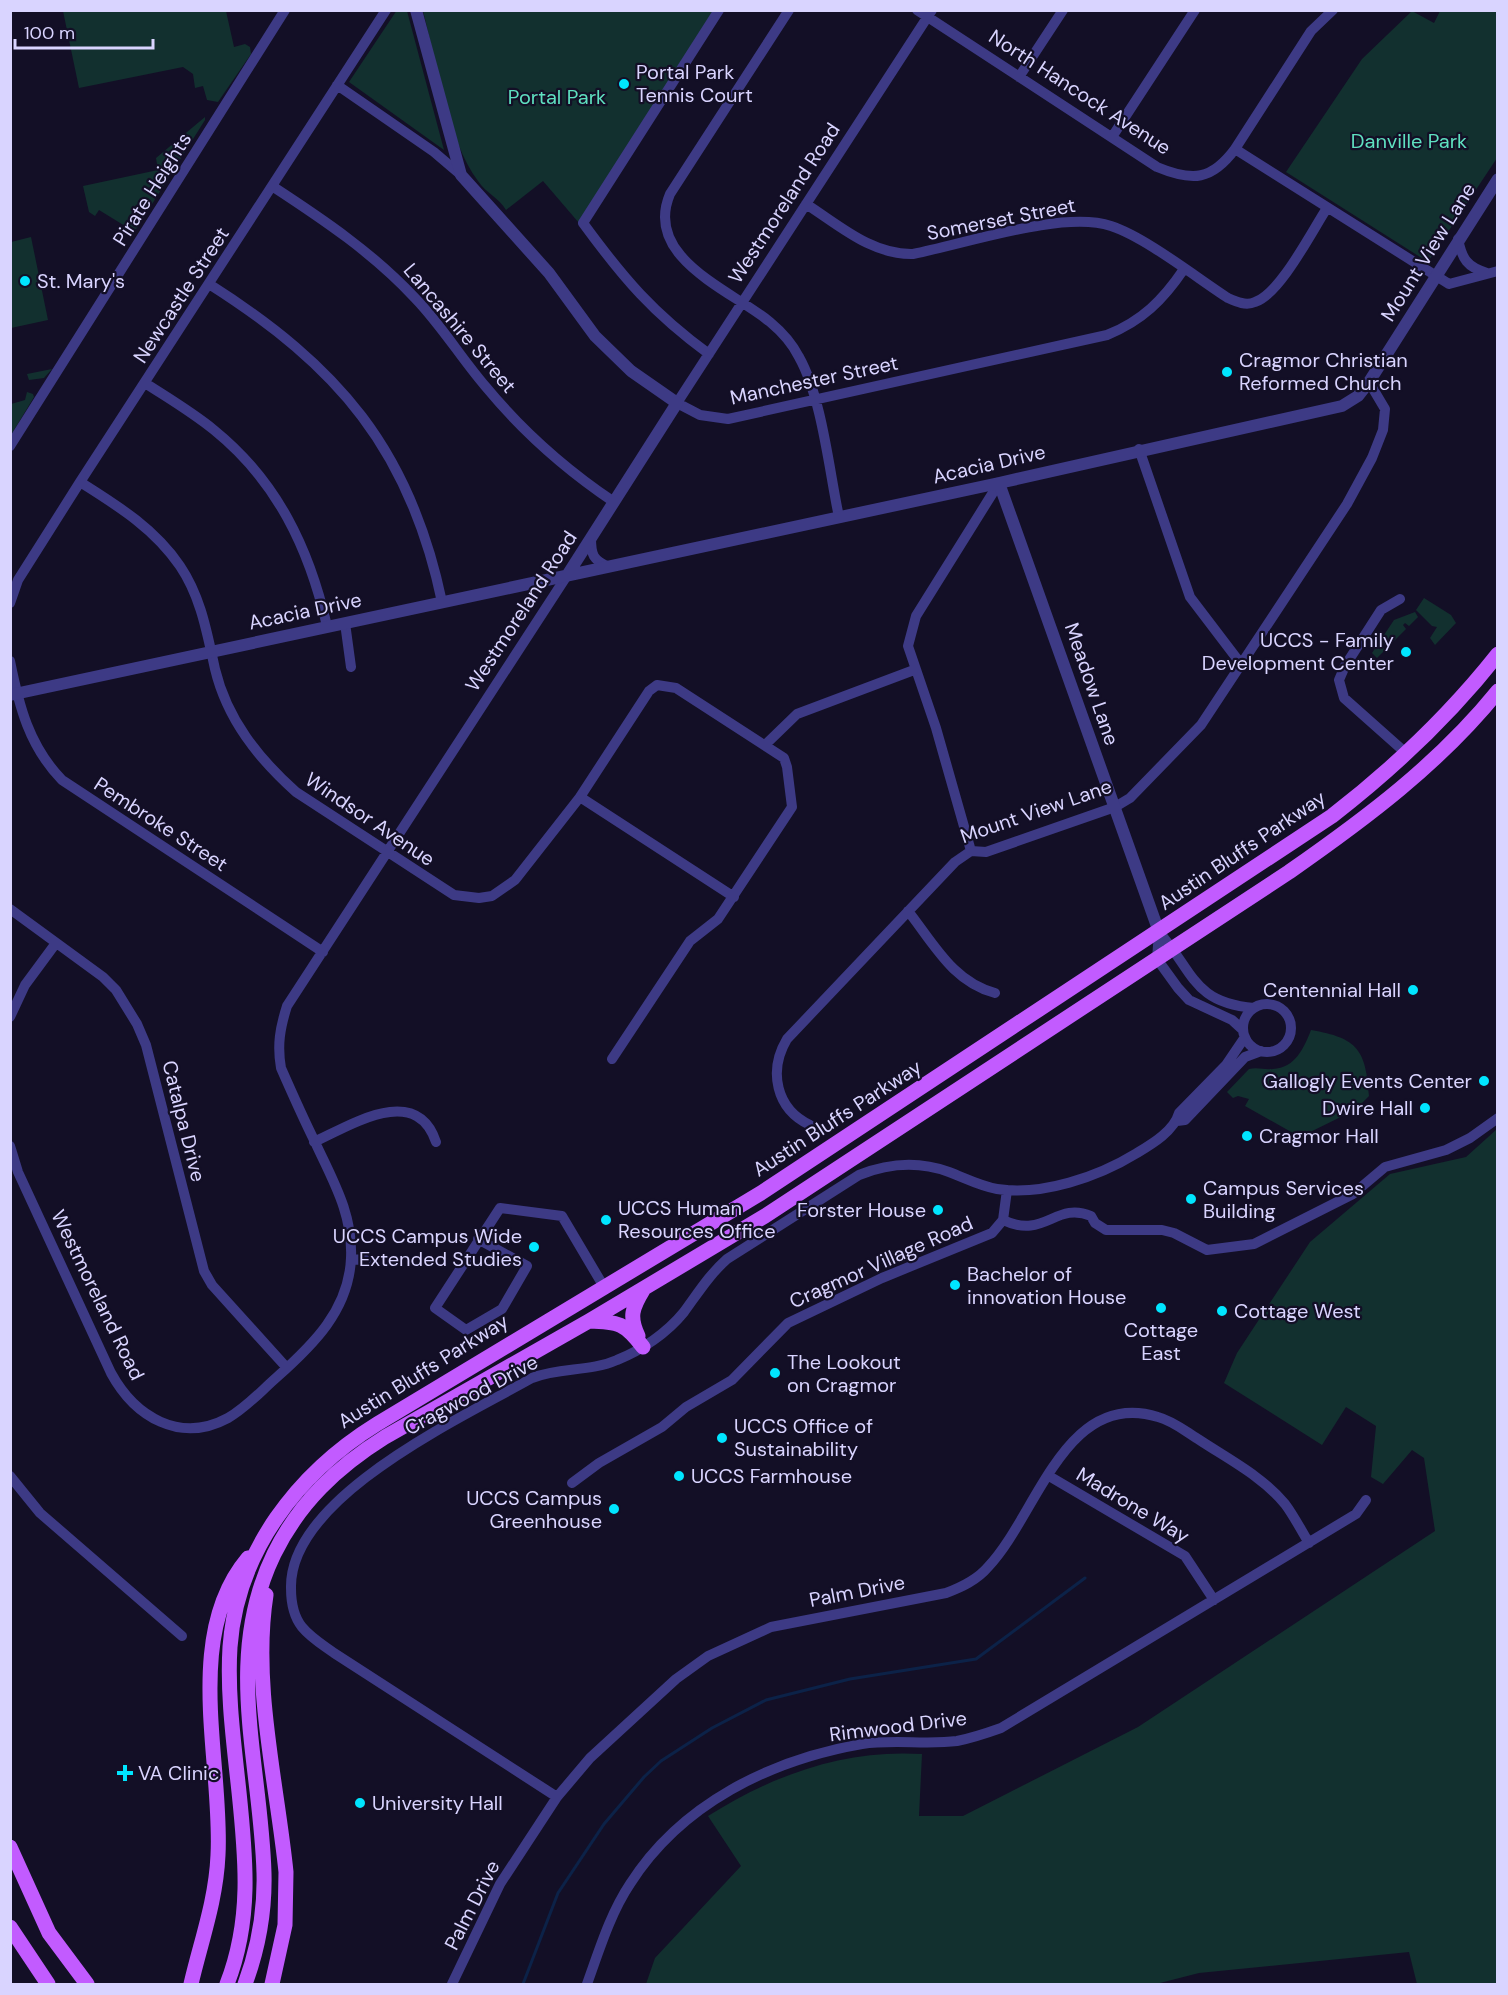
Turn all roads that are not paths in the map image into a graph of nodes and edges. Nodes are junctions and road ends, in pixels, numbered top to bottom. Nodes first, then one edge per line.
1 (285, 10) edge
2 (386, 10) edge
3 (416, 10) edge
4 (719, 10) edge
5 (789, 10) edge
6 (917, 10) edge
7 (1063, 10) edge
8 (1195, 10) edge
9 (1333, 10) edge
10 (930, 14) edge
11 (1019, 77) junction
12 (338, 85) junction
13 (1112, 137) junction
14 (1235, 149) junction
15 (461, 175) junction
16 (1497, 179) edge
17 (272, 186) junction
18 (806, 204) junction
19 (1327, 208) junction
20 (1458, 239) junction
21 (1184, 269) junction
22 (1492, 272) edge
23 (1435, 276) junction
24 (209, 284) junction
25 (743, 304) junction
26 (710, 354) junction
27 (1369, 382) junction
28 (145, 383) junction
29 (814, 400) junction
30 (677, 403) junction
31 (10, 447) edge
32 (1139, 449) junction
33 (80, 482) junction
34 (999, 483) junction
35 (614, 502) junction
36 (839, 517) junction
37 (591, 538) junction
38 (609, 567) junction
39 (568, 574) junction
40 (1400, 599) dead end
41 (442, 602) junction
42 (10, 603) edge
43 (345, 623) junction
44 (327, 626) junction
45 (212, 651) junction
46 (1497, 654) edge
47 (10, 661) edge
48 (1241, 664) junction
49 (351, 667) dead end
50 (914, 670) junction
51 (1497, 692) edge
52 (14, 695) edge
53 (765, 745) junction
54 (1407, 754) junction
55 (580, 797) junction
56 (1115, 807) junction
57 (971, 851) junction
58 (387, 853) junction
59 (734, 897) junction
60 (10, 909) edge
61 (908, 911) junction
62 (1159, 932) junction
63 (56, 943) junction
64 (1173, 949) junction
65 (323, 952) junction
66 (1157, 959) junction
67 (995, 993) dead end
68 (1254, 1008) junction
69 (10, 1017) edge
70 (1244, 1034) junction
71 (1261, 1051) junction
72 (612, 1059) dead end
73 (1497, 1118) edge
74 (1177, 1121) junction
75 (810, 1125) dead end
76 (314, 1142) junction
77 (436, 1142) dead end
78 (10, 1146) edge
79 (1007, 1190) junction
80 (1003, 1220) junction
81 (478, 1239) junction
82 (351, 1259) junction
83 (366, 1260) dead end
84 (604, 1287) junction
85 (643, 1289) junction
86 (589, 1321) junction
87 (643, 1347) junction
88 (287, 1368) junction
89 (1048, 1476) junction
90 (12, 1483) edge
91 (572, 1483) dead end
92 (1366, 1500) dead end
93 (262, 1542) junction
94 (1309, 1543) junction
95 (270, 1563) junction
96 (1214, 1600) junction
97 (182, 1636) dead end
98 (557, 1797) junction
99 (10, 1847) edge
100 (10, 1927) edge
101 (191, 1983) edge
102 (228, 1983) edge
103 (48, 1984) edge
104 (87, 1984) edge
105 (245, 1984) edge
106 (272, 1984) edge
107 (452, 1984) edge
108 (587, 1984) edge

1 - 31 street, Pirate Heights
2 - 12 street, Newcastle Street
3 - 15 street
4 - 26 street
5 - 25 street
6 - 10 street, North Hancock Avenue
7 - 11 street
8 - 13 street
9 - 14 street, North Hancock Avenue
10 - 11 street, North Hancock Avenue
10 - 18 street, Westmoreland Road
11 - 13 street, North Hancock Avenue
12 - 15 street, Manchester Street
12 - 17 street, Newcastle Street
13 - 14 street, North Hancock Avenue
14 - 19 street
15 - 30 street, Manchester Street
16 - 20 street, Mount View Lane
17 - 24 street, Newcastle Street
17 - 35 street, Lancashire Street
18 - 21 street, Somerset Street
18 - 25 street, Westmoreland Road
19 - 21 street, Somerset Street
19 - 23 street
20 - 22 street
20 - 23 street, Mount View Lane
21 - 29 street, Manchester Street
22 - 23 street
23 - 27 street, Mount View Lane
24 - 28 street, Newcastle Street
24 - 41 street
25 - 26 street, Westmoreland Road
25 - 29 street
26 - 30 street, Westmoreland Road
27 - 32 street, Acacia Drive
27 - 48 street, Mount View Lane
28 - 33 street, Newcastle Street
28 - 44 street
29 - 30 street, Manchester Street
29 - 36 street
30 - 35 street, Westmoreland Road
32 - 34 street, Acacia Drive
32 - 48 street
33 - 42 street, Newcastle Street
33 - 45 street, Windsor Avenue
34 - 36 street, Acacia Drive
34 - 50 street
34 - 56 street, Meadow Lane
35 - 37 street, Westmoreland Road
36 - 38 street, Acacia Drive
37 - 38 street
37 - 39 street, Westmoreland Road
38 - 39 street, Acacia Drive
39 - 41 street, Acacia Drive
39 - 58 street, Westmoreland Road
40 - 54 street
41 - 43 street, Acacia Drive
43 - 44 street, Acacia Drive
43 - 49 street
44 - 45 street, Acacia Drive
45 - 52 street, Acacia Drive
45 - 58 street, Windsor Avenue
46 - 54 main road, Austin Bluffs Parkway
47 - 52 street
48 - 56 street, Mount View Lane
50 - 53 street
50 - 57 street
51 - 64 main road, Austin Bluffs Parkway
52 - 65 street, Pembroke Street
53 - 55 street, Windsor Avenue
53 - 59 street
54 - 62 main road, Austin Bluffs Parkway
55 - 58 street, Windsor Avenue
55 - 59 street
56 - 57 street, Mount View Lane
56 - 62 street, Meadow Lane
57 - 61 street, Mount View Lane
58 - 65 street, Westmoreland Road
59 - 72 street
60 - 63 street, Catalpa Drive
61 - 67 street
61 - 75 street, Mount View Lane
62 - 64 street, Meadow Lane
62 - 66 street, Meadow Lane
62 - 84 main road, Austin Bluffs Parkway
63 - 69 street
63 - 88 street, Catalpa Drive
64 - 66 main road, Austin Bluffs Parkway
64 - 68 street, Meadow Lane
65 - 76 street, Westmoreland Road
66 - 70 street
66 - 85 main road, Austin Bluffs Parkway
68 - 70 street
68 - 71 street
70 - 71 street
70 - 74 street, Cragwood Drive
71 - 74 street, Cragwood Drive
73 - 80 street
74 - 79 street, Cragwood Drive
76 - 77 street
76 - 82 street, Westmoreland Road
78 - 88 street, Westmoreland Road
79 - 80 street
79 - 87 street, Cragwood Drive
80 - 91 street, Cragmor Village Road
81 - 81 street
81 - 84 street
82 - 83 street
82 - 88 street, Westmoreland Road
84 - 86 main road
84 - 93 main road, Austin Bluffs Parkway
85 - 86 main road, Austin Bluffs Parkway
85 - 87 main road
86 - 87 main road
86 - 95 main road, Austin Bluffs Parkway
87 - 98 street, Cragwood Drive
89 - 94 street, Palm Drive
89 - 96 street, Madrone Way
89 - 98 street, Palm Drive
90 - 97 street
92 - 94 street, Rimwood Drive
93 - 101 main road
93 - 102 main road, Austin Bluffs Parkway
94 - 96 street, Rimwood Drive
95 - 105 main road, Austin Bluffs Parkway
95 - 106 main road
96 - 108 street, Rimwood Drive
98 - 107 street, Palm Drive
99 - 104 main road
100 - 103 main road

